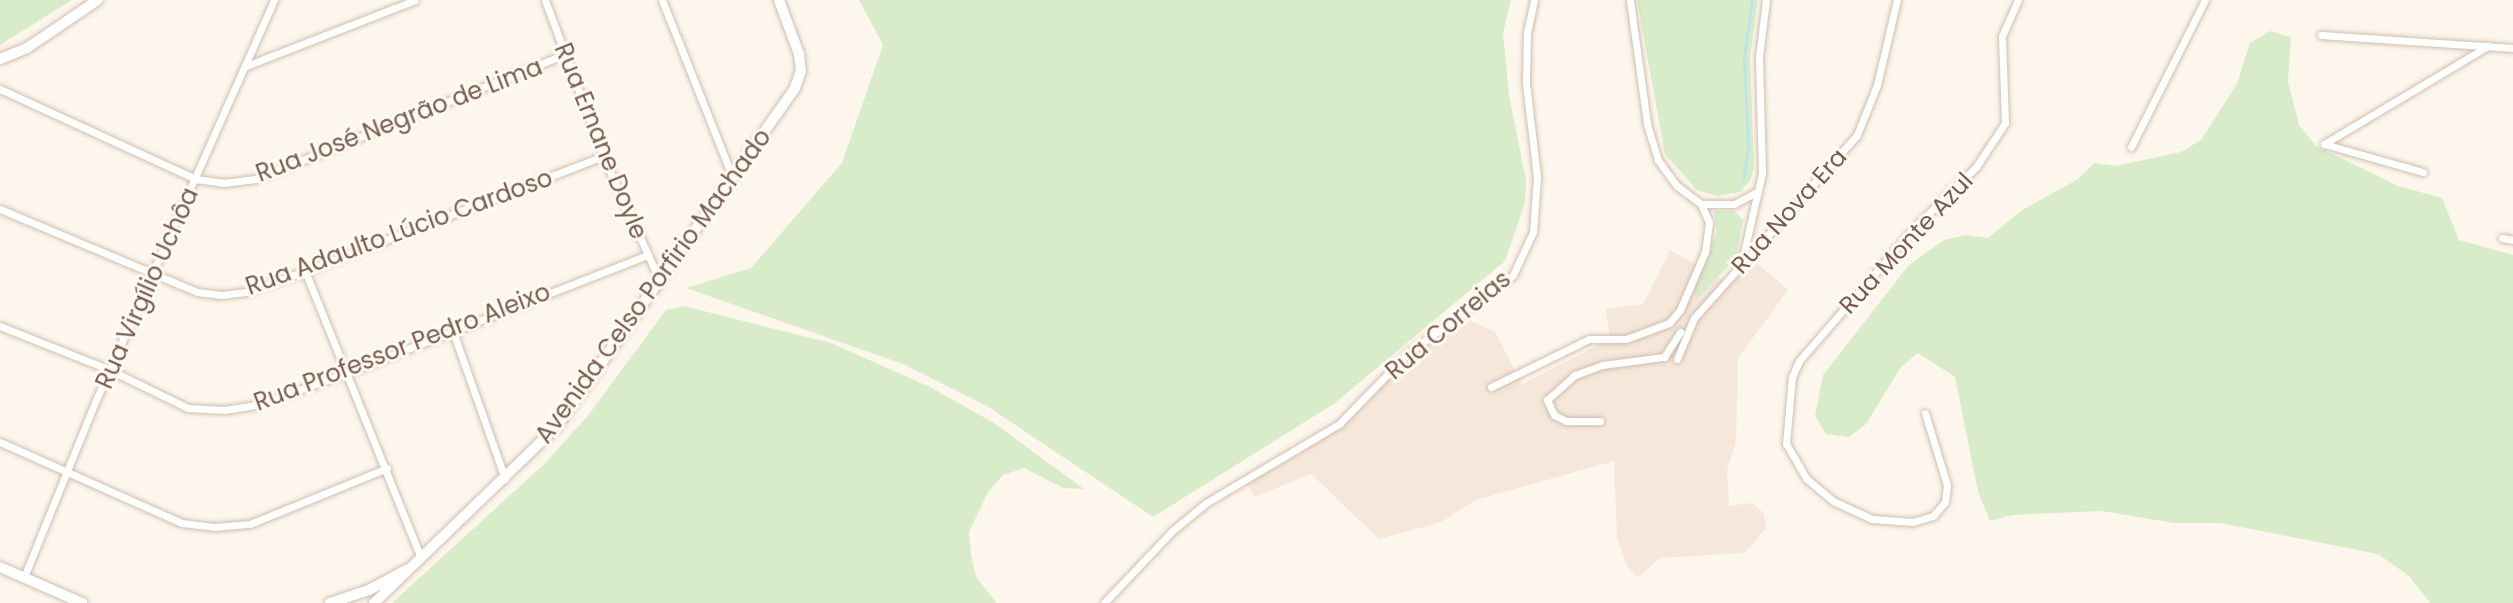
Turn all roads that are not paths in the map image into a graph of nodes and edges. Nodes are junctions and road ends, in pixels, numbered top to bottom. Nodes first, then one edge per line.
1 (98, 0) edge
2 (274, 0) edge
3 (415, 0) edge
4 (545, 0) edge
5 (663, 0) edge
6 (779, 0) edge
7 (1534, 0) edge
8 (1630, 0) edge
9 (1766, 0) edge
10 (1897, 0) edge
11 (2018, 0) edge
12 (2205, 0) edge
13 (2320, 35) dead end
14 (2489, 46) junction
15 (2513, 48) edge
16 (565, 54) junction
17 (0, 59) edge
18 (246, 66) junction
19 (0, 89) edge
20 (2131, 147) dead end
21 (603, 156) junction
22 (2423, 172) dead end
23 (196, 179) junction
24 (733, 179) junction
25 (1755, 193) junction
26 (1700, 204) junction
27 (0, 209) edge
28 (2502, 238) dead end
29 (2513, 240) edge
30 (648, 255) junction
31 (1742, 262) junction
32 (305, 271) junction
33 (156, 275) junction
34 (661, 281) junction
35 (1680, 310) junction
36 (1695, 318) junction
37 (1669, 323) junction
38 (0, 326) edge
39 (452, 329) junction
40 (1683, 334) junction
41 (1677, 359) dead end
42 (110, 370) junction
43 (349, 372) junction
44 (1491, 387) dead end
45 (1925, 413) dead end
46 (1600, 421) dead end
47 (0, 442) edge
48 (387, 468) junction
49 (65, 471) junction
50 (505, 479) junction
51 (418, 562) junction
52 (0, 567) edge
53 (24, 577) junction
54 (82, 603) edge
55 (330, 603) edge
56 (374, 603) edge
57 (1104, 603) edge

1 - 17 street
2 - 18 street, Rua Virgílio Uchôa
3 - 18 street
4 - 16 street, Rua Ernane Doyle
5 - 24 street
6 - 24 street, Avenida Celso Porfirio Machado
7 - 57 street, Rua Correias
8 - 26 street
9 - 25 street
10 - 31 street, Rua Nova Era
11 - 45 street, Rua Monte Azul
12 - 20 street
13 - 14 street
14 - 15 street
14 - 22 street
16 - 21 street, Rua Ernane Doyle
16 - 23 street, Rua José Negrão de Lima
18 - 23 street, Rua Virgílio Uchôa
19 - 23 street, Rua José Negrão de Lima
21 - 30 street, Rua Ernane Doyle
21 - 32 street, Rua Adaulto Lúcio Cardoso
23 - 33 street, Rua Virgílio Uchôa
24 - 34 street, Avenida Celso Porfirio Machado
25 - 26 street
25 - 31 street
26 - 35 street
27 - 33 street, Rua Adaulto Lúcio Cardoso
28 - 29 street
30 - 34 street, Rua Ernane Doyle
30 - 39 street, Rua Professor Pedro Aleixo
31 - 36 street, Rua Nova Era
32 - 33 street, Rua Adaulto Lúcio Cardoso
32 - 43 street
33 - 42 street, Rua Virgílio Uchôa
34 - 50 street, Avenida Celso Porfirio Machado
35 - 36 street
35 - 37 street
36 - 40 street, Rua Nova Era
37 - 40 street
37 - 44 street
38 - 42 street, Rua Professor Pedro Aleixo
39 - 43 street, Rua Professor Pedro Aleixo
39 - 50 street
40 - 41 street
40 - 46 street
42 - 43 street, Rua Professor Pedro Aleixo
42 - 49 street, Rua Virgílio Uchôa
43 - 48 street
47 - 49 street
48 - 49 street
48 - 51 street
49 - 53 street, Rua Virgílio Uchôa
50 - 51 street, Avenida Celso Porfirio Machado
51 - 55 street, Avenida Celso Porfirio Machado
51 - 56 street, Avenida Celso Porfirio Machado
52 - 53 street
53 - 54 street

